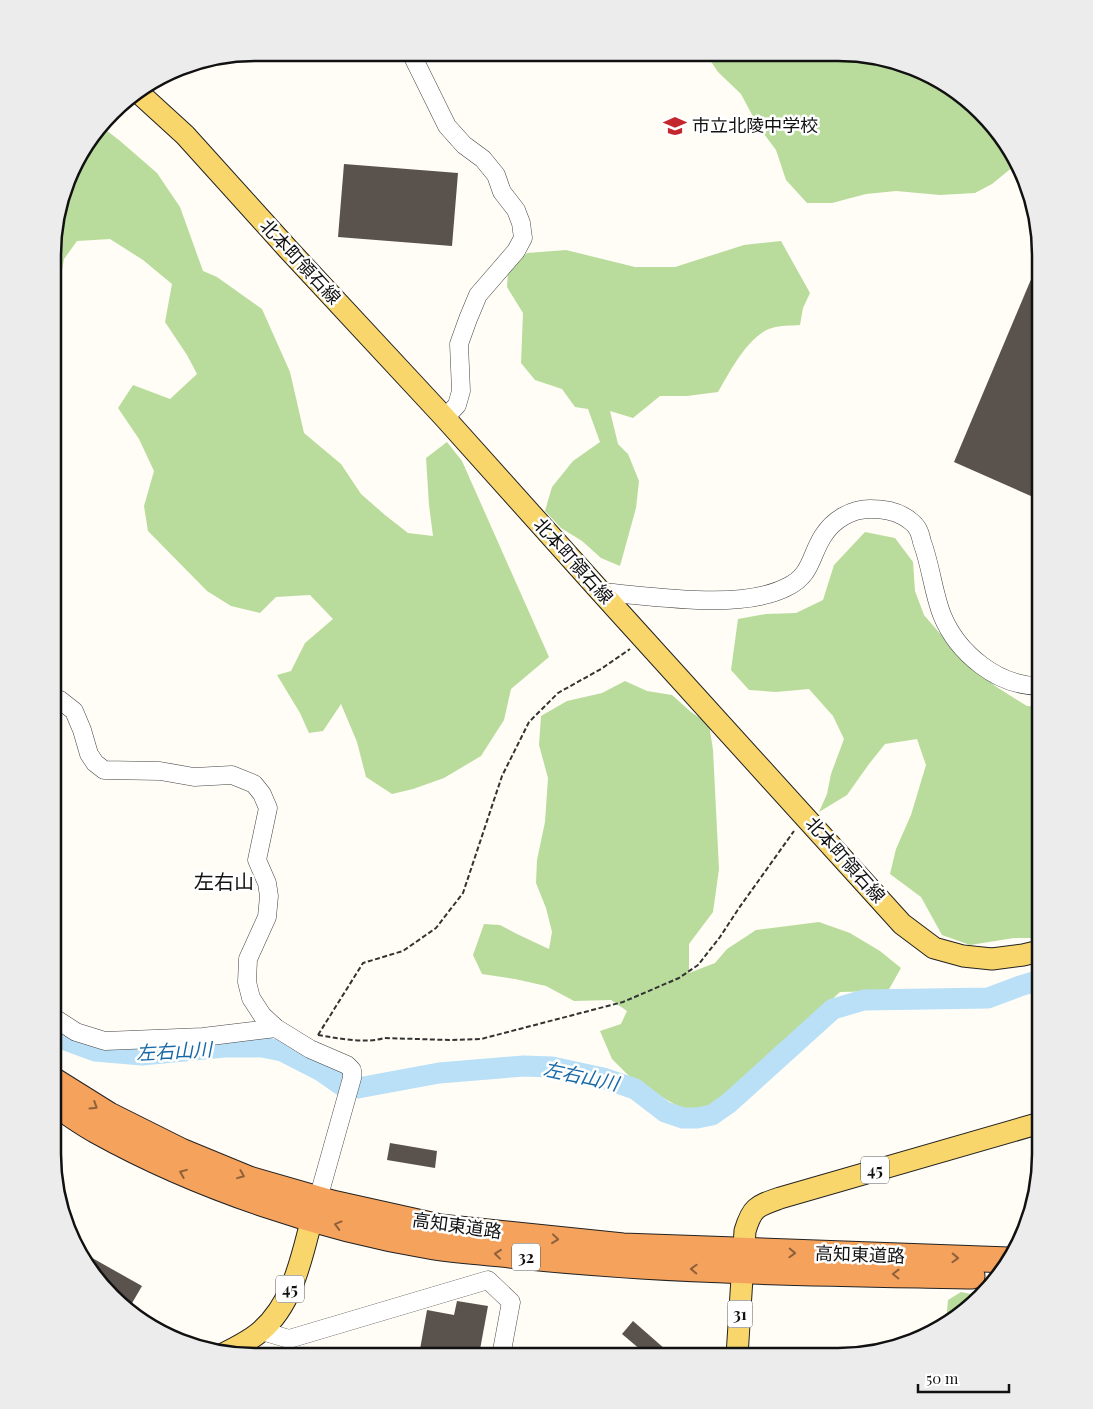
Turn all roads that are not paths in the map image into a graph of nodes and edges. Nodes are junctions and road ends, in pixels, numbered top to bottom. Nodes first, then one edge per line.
1 (415, 61) edge
2 (143, 97) edge
3 (445, 418) junction
4 (601, 592) junction
5 (1032, 685) edge
6 (61, 701) edge
7 (1032, 953) edge
8 (61, 1022) edge
9 (276, 1028) junction
10 (61, 1085) edge
11 (61, 1107) edge
12 (1032, 1125) edge
13 (315, 1208) junction
14 (1000, 1260) edge
15 (743, 1261) junction
16 (989, 1275) edge
17 (262, 1331) junction
18 (236, 1346) edge
19 (503, 1348) edge
20 (738, 1348) edge

1 - 3 street
2 - 3 main road, 北本町領石線
3 - 4 main road, 北本町領石線
4 - 5 street
4 - 7 main road, 北本町領石線
6 - 9 street
8 - 9 street
9 - 13 street
10 -> 13 highway, 高知東道路 / 32
13 -> 11 highway, 高知東道路 / 32
12 - 15 main road, 45
13 - 15 highway, 高知東道路 / 32
13 - 17 main road, 45
15 -> 14 highway, 高知東道路 / 32
16 -> 15 highway, 高知東道路 / 32
15 - 20 main road, 31
17 - 18 main road, 45
17 - 19 street

